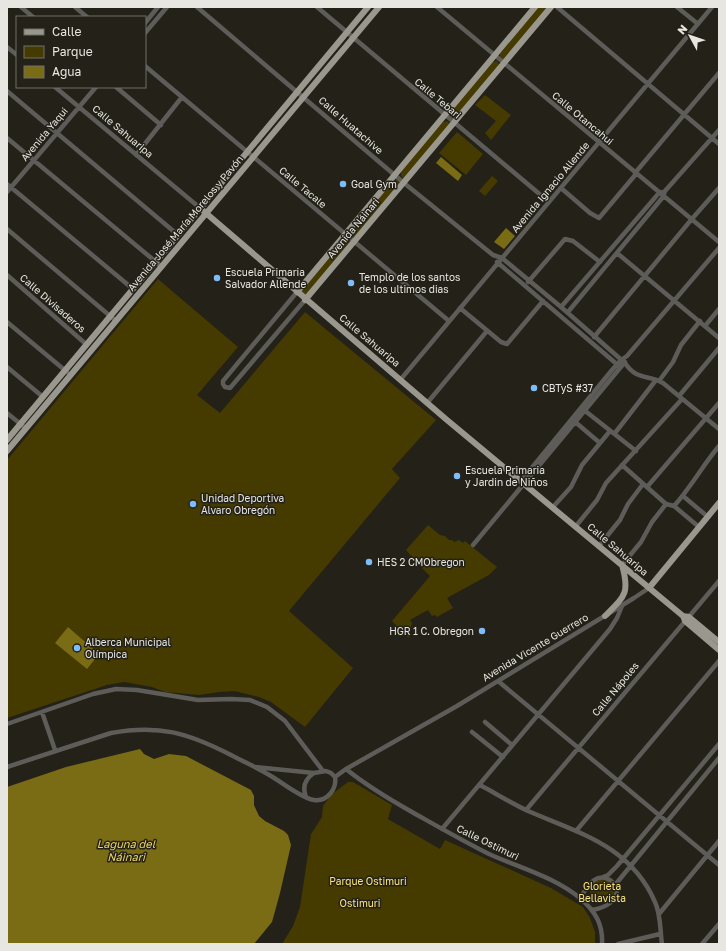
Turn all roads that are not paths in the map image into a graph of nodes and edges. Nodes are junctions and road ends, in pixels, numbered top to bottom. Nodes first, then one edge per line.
1 (21, 7) edge
2 (75, 7) edge
3 (158, 7) edge
4 (167, 7) edge
5 (197, 7) edge
6 (317, 7) edge
7 (368, 7) edge
8 (378, 7) edge
9 (437, 7) edge
10 (535, 7) edge
11 (552, 7) edge
12 (557, 7) edge
13 (677, 7) edge
14 (712, 7) edge
15 (32, 16) edge
16 (86, 16) edge
17 (146, 22) edge
18 (698, 24) junction
19 (146, 32) edge
20 (347, 32) junction
21 (353, 38) junction
22 (7, 47) edge
23 (16, 54) edge
24 (495, 55) junction
25 (504, 63) junction
26 (146, 67) edge
27 (719, 73) edge
28 (648, 84) junction
29 (56, 88) edge
30 (95, 88) edge
31 (117, 88) edge
32 (7, 92) edge
33 (298, 92) junction
34 (182, 97) junction
35 (304, 97) junction
36 (79, 107) junction
37 (445, 115) junction
38 (684, 115) junction
39 (454, 123) junction
40 (161, 124) junction
41 (719, 130) edge
42 (56, 133) junction
43 (7, 138) edge
44 (712, 138) junction
45 (599, 143) junction
46 (719, 144) edge
47 (248, 152) junction
48 (136, 155) junction
49 (253, 157) junction
50 (34, 160) junction
51 (636, 174) junction
52 (395, 175) junction
53 (404, 182) junction
54 (7, 184) edge
55 (11, 187) junction
56 (561, 188) junction
57 (719, 188) edge
58 (665, 191) junction
59 (7, 192) edge
60 (659, 193) junction
61 (663, 197) junction
62 (549, 202) junction
63 (200, 208) junction
64 (206, 214) junction
65 (691, 220) junction
66 (7, 229) edge
67 (345, 234) junction
68 (178, 235) junction
69 (354, 242) junction
70 (719, 242) edge
71 (718, 250) edge
72 (617, 254) junction
73 (493, 255) junction
74 (502, 258) junction
75 (156, 262) junction
76 (600, 262) junction
77 (498, 263) junction
78 (162, 267) junction
79 (7, 275) edge
80 (644, 276) junction
81 (529, 280) junction
82 (525, 286) junction
83 (133, 289) junction
84 (297, 292) junction
85 (306, 300) junction
86 (543, 301) junction
87 (675, 301) junction
88 (561, 307) junction
89 (460, 308) junction
90 (719, 309) edge
91 (568, 312) junction
92 (110, 316) junction
93 (116, 321) junction
94 (700, 321) junction
95 (7, 322) edge
96 (449, 322) junction
97 (705, 326) junction
98 (487, 331) junction
99 (594, 336) junction
100 (719, 338) edge
101 (87, 344) junction
102 (719, 348) edge
103 (623, 361) junction
104 (619, 366) junction
105 (7, 367) edge
106 (628, 368) junction
107 (65, 370) junction
108 (71, 375) junction
109 (400, 379) junction
110 (658, 380) junction
111 (43, 397) junction
112 (680, 398) junction
113 (428, 402) junction
114 (719, 403) edge
115 (581, 407) junction
116 (585, 411) junction
117 (7, 414) edge
118 (706, 418) junction
119 (571, 419) junction
120 (575, 423) junction
121 (23, 427) junction
122 (719, 429) edge
123 (612, 432) junction
124 (7, 440) edge
125 (600, 443) junction
126 (719, 446) edge
127 (7, 451) edge
128 (636, 451) junction
129 (622, 465) junction
130 (522, 482) junction
131 (645, 486) junction
132 (683, 496) junction
133 (719, 503) edge
134 (666, 504) junction
135 (674, 506) junction
136 (553, 507) junction
137 (708, 516) junction
138 (576, 526) junction
139 (699, 527) junction
140 (473, 545) dead end
141 (599, 546) junction
142 (622, 565) junction
143 (719, 581) edge
144 (649, 588) junction
145 (622, 606) junction
146 (605, 616) junction
147 (686, 618) junction
148 (719, 642) edge
149 (719, 650) edge
150 (719, 661) edge
151 (498, 680) junction
152 (42, 712) junction
153 (538, 714) junction
154 (485, 722) dead end
155 (7, 724) edge
156 (472, 732) dead end
157 (719, 744) edge
158 (512, 745) junction
159 (578, 747) junction
160 (55, 750) junction
161 (503, 757) junction
162 (719, 758) edge
163 (7, 767) edge
164 (255, 767) junction
165 (346, 769) junction
166 (323, 771) junction
167 (314, 773) junction
168 (335, 777) junction
169 (618, 781) junction
170 (480, 785) junction
171 (306, 797) junction
172 (526, 810) junction
173 (660, 815) junction
174 (667, 821) junction
175 (442, 829) junction
176 (576, 831) junction
177 (719, 841) edge
178 (707, 855) junction
179 (623, 859) junction
180 (630, 865) junction
181 (719, 865) edge
182 (603, 877) junction
183 (615, 885) junction
184 (580, 898) junction
185 (592, 910) junction
186 (659, 914) junction
187 (719, 924) edge
188 (660, 934) junction
189 (602, 944) edge
190 (618, 944) edge
191 (662, 944) edge
192 (702, 944) edge

1 - 15 street
2 - 16 street
3 - 17 street
4 - 19 street
5 - 33 street, Calle Huatachive
6 - 20 street, Calle Tebari
7 - 20 main road, Avenida José María Morelos y Pavón
8 - 21 main road, Avenida José María Morelos y Pavón
9 - 24 street, Calle Otancahui
10 - 24 main road, Avenida Náinari
11 - 25 main road, Avenida Náinari
12 - 28 street
13 - 18 street
14 - 18 street, Avenida Ignacio Allende
18 - 28 street, Avenida Ignacio Allende
20 - 21 street, Calle Tebari
20 - 33 main road, Avenida José María Morelos y Pavón
21 - 35 main road, Avenida José María Morelos y Pavón
21 - 37 street, Calle Tebari
22 - 23 street
24 - 25 street, Calle Otancahui
24 - 37 main road, Avenida Náinari
25 - 39 main road, Avenida Náinari
25 - 45 street, Calle Otancahui
26 - 34 street, Calle Tacale
27 - 38 street
28 - 38 street
28 - 45 street, Avenida Ignacio Allende
29 - 36 street, Calle Sahuaripa
30 - 36 street, Avenida Yaqui
31 - 40 street
32 - 42 street
33 - 35 street, Calle Huatachive
33 - 47 main road, Avenida José María Morelos y Pavón
34 - 40 street
34 - 47 street, Calle Tacale
35 - 49 main road, Avenida José María Morelos y Pavón
35 - 52 street, Calle Huatachive
36 - 42 street, Avenida Yaqui
36 - 48 street, Calle Sahuaripa
37 - 39 street, Calle Tebari
37 - 52 main road, Avenida Náinari
38 - 44 street
38 - 51 street
39 - 53 main road, Avenida Náinari
39 - 62 street, Calle Tebari
40 - 48 street
41 - 44 street
42 - 50 street, Avenida Yaqui
42 - 68 street
43 - 50 street
44 - 46 street
44 - 58 street
45 - 51 street, Calle Otancahui
45 - 56 street, Avenida Ignacio Allende
47 - 49 street, Calle Tacale
47 - 63 main road, Avenida José María Morelos y Pavón
48 - 63 street, Calle Sahuaripa
49 - 64 main road, Avenida José María Morelos y Pavón
49 - 67 street, Calle Tacale
50 - 55 street, Avenida Yaqui
50 - 75 street
51 - 56 street
51 - 60 street, Calle Otancahui
52 - 53 street, Calle Huatachive
52 - 67 main road, Avenida Náinari
53 - 69 main road, Avenida Náinari
53 - 73 street, Calle Huatachive
54 - 55 street
55 - 59 street, Avenida Yaqui
55 - 83 street
56 - 62 street, Avenida Ignacio Allende
57 - 65 street
58 - 60 street
58 - 61 street
60 - 61 street, Calle Otancahui
60 - 76 street
61 - 65 street, Calle Otancahui
61 - 72 street
62 - 74 street, Avenida Ignacio Allende
63 - 64 main road, Calle Sahuaripa
63 - 68 main road, Avenida José María Morelos y Pavón
64 - 78 main road, Avenida José María Morelos y Pavón
64 - 84 main road, Calle Sahuaripa
65 - 70 street, Calle Otancahui
65 - 80 street
66 - 92 street
67 - 69 street, Calle Tacale
67 - 84 main road, Avenida Náinari
68 - 75 main road, Avenida José María Morelos y Pavón
69 - 85 main road, Avenida Náinari
69 - 96 street, Calle Tacale
71 - 87 street
72 - 80 street
72 - 91 street
73 - 74 street, Calle Huatachive
73 - 77 street, Calle Huatachive
74 - 77 street, Avenida Ignacio Allende
74 - 81 street, Calle Huatachive
75 - 78 street
75 - 83 main road, Avenida José María Morelos y Pavón
76 - 81 street
76 - 88 street
77 - 82 street, Calle Huatachive
77 - 89 street, Avenida Ignacio Allende
78 - 93 main road, Avenida José María Morelos y Pavón
79 - 101 street, Calle Divisaderos
80 - 87 street
80 - 99 street
81 - 82 street
81 - 88 street, Calle Huatachive
82 - 86 street, Calle Huatachive
83 - 92 main road, Avenida José María Morelos y Pavón
84 - 85 main road, Calle Sahuaripa
84 - 85 street, Avenida Náinari
85 - 109 main road, Calle Sahuaripa
86 - 98 street
86 - 104 street, Calle Huatachive
87 - 94 street
87 - 103 street
88 - 91 street, Calle Huatachive
89 - 96 street, Avenida Ignacio Allende
89 - 98 street
90 - 97 street
91 - 99 street, Calle Huatachive
92 - 93 street
92 - 101 main road, Avenida José María Morelos y Pavón
93 - 108 main road, Avenida José María Morelos y Pavón
94 - 97 street
94 - 110 street
95 - 107 street
96 - 109 street, Avenida Ignacio Allende
97 - 100 street
98 - 113 street
99 - 103 street, Calle Huatachive
101 - 107 main road, Avenida José María Morelos y Pavón
102 - 112 street
103 - 104 street
103 - 106 street, Calle Huatachive
104 - 106 street
104 - 115 street
104 - 116 street
105 - 111 street
106 - 110 street
107 - 108 street
107 - 111 main road, Avenida José María Morelos y Pavón
108 - 121 main road, Avenida José María Morelos y Pavón
109 - 113 main road, Calle Sahuaripa
110 - 112 street
110 - 123 street
111 - 121 main road, Avenida José María Morelos y Pavón
112 - 118 street
112 - 128 street
113 - 130 main road, Calle Sahuaripa
114 - 118 street
115 - 116 street
115 - 119 street
116 - 120 street
116 - 123 street
117 - 121 street
118 - 122 street
118 - 131 street
119 - 120 street
119 - 130 street
120 - 125 street
120 - 130 street
121 - 124 main road, Avenida José María Morelos y Pavón
121 - 127 main road, Avenida José María Morelos y Pavón
123 - 125 street
123 - 128 street
125 - 136 street
126 - 132 street
128 - 129 street
129 - 131 street
129 - 138 street
130 - 136 main road, Calle Sahuaripa
130 - 140 street
131 - 134 street
131 - 141 street
132 - 135 street
132 - 137 street
133 - 137 main road, Avenida Vicente Guerrero
134 - 135 street
134 - 142 street
135 - 139 street
136 - 138 main road, Calle Sahuaripa
137 - 139 main road, Avenida Vicente Guerrero
138 - 141 main road, Calle Sahuaripa
139 - 144 main road, Avenida Vicente Guerrero
141 - 142 main road, Calle Sahuaripa
142 - 144 main road, Calle Sahuaripa
142 - 146 main road
143 - 147 street, Calle Nápoles
144 - 145 street, Avenida Vicente Guerrero
144 - 147 main road, Calle Sahuaripa
145 - 146 street, Avenida Vicente Guerrero
145 - 153 street
146 - 151 street, Avenida Vicente Guerrero
147 - 148 main road
147 - 149 main road
147 - 159 street, Calle Nápoles
150 - 169 street
151 - 153 street
151 - 165 street, Avenida Vicente Guerrero
152 - 155 street
152 - 160 street
152 - 166 street
153 - 158 street
153 - 159 street
154 - 158 street
156 - 161 street
157 - 173 street
158 - 161 street
159 - 169 street
159 - 172 street, Calle Nápoles
160 - 163 street
160 - 164 street
161 - 170 street
162 - 174 street
164 - 167 street
164 - 171 street
165 - 168 street, Avenida Vicente Guerrero
165 - 175 street, Calle Ostimuri
166 - 167 street
166 - 168 street
167 - 171 street
168 - 171 street
169 - 173 street
169 - 176 street
170 - 172 street
170 - 175 street
172 - 176 street
173 - 174 street
173 - 179 street
174 - 178 street
174 - 180 street
175 - 184 street, Calle Ostimuri
176 - 179 street
177 - 178 street
178 - 181 street
178 - 186 street
179 - 180 street
179 - 182 street
180 - 183 street
180 - 186 street
182 - 183 street
182 - 184 street
183 - 185 street
184 - 185 street, Calle Ostimuri
185 - 189 street, Calle Ostimuri
186 - 188 street
187 - 192 street
188 - 190 street
188 - 191 street

